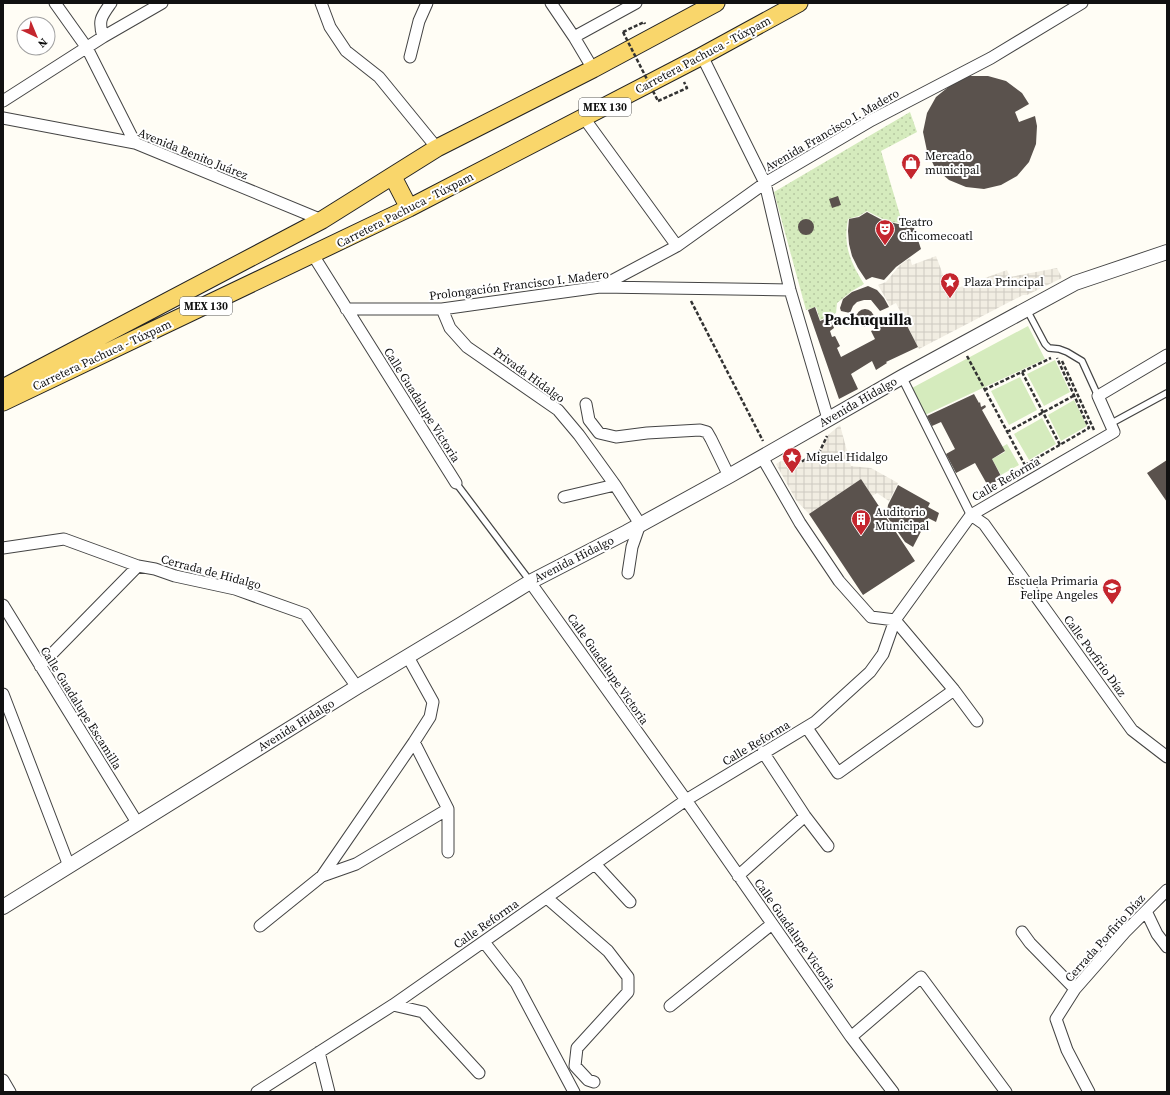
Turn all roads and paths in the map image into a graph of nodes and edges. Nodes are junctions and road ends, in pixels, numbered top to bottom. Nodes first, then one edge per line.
1 (55, 3) edge
2 (111, 3) edge
3 (162, 3) edge
4 (321, 3) edge
5 (427, 3) edge
6 (551, 3) edge
7 (636, 3) edge
8 (716, 3) edge
9 (799, 3) edge
10 (1082, 3) edge
11 (644, 22) dead end
12 (574, 36) junction
13 (103, 37) junction
14 (87, 48) junction
15 (702, 56) junction
16 (410, 57) dead end
17 (593, 69) junction
18 (686, 88) dead end
19 (3, 101) edge
20 (3, 118) edge
21 (584, 118) junction
22 (135, 143) junction
23 (437, 148) junction
24 (393, 177) junction
25 (765, 183) junction
26 (409, 208) junction
27 (322, 220) junction
28 (677, 246) junction
29 (1167, 252) edge
30 (313, 255) junction
31 (600, 287) junction
32 (685, 288) junction
33 (790, 290) junction
34 (346, 309) junction
35 (442, 309) junction
36 (1027, 310) junction
37 (1058, 351) dead end
38 (974, 352) dead end
39 (1052, 354) dead end
40 (1167, 355) edge
41 (967, 356) junction
42 (1046, 357) dead end
43 (960, 359) dead end
44 (1022, 372) junction
45 (902, 377) junction
46 (3, 388) edge
47 (984, 390) junction
48 (1078, 393) junction
49 (1167, 393) edge
50 (1074, 395) junction
51 (1098, 396) junction
52 (3, 402) edge
53 (586, 404) dead end
54 (1043, 412) junction
55 (828, 419) junction
56 (1110, 424) junction
57 (1007, 432) junction
58 (1088, 434) dead end
59 (1060, 445) junction
60 (765, 455) junction
61 (1025, 465) junction
62 (1034, 465) dead end
63 (729, 476) junction
64 (456, 482) joint
65 (616, 485) junction
66 (564, 497) dead end
67 (971, 515) junction
68 (640, 524) junction
69 (3, 548) edge
70 (138, 566) junction
71 (628, 573) dead end
72 (530, 582) junction
73 (3, 605) edge
74 (895, 620) junction
75 (408, 657) junction
76 (40, 666) junction
77 (357, 687) junction
78 (954, 690) junction
79 (3, 694) edge
80 (977, 721) dead end
81 (807, 728) junction
82 (414, 742) junction
83 (763, 752) junction
84 (1167, 757) edge
85 (686, 800) junction
86 (448, 809) junction
87 (805, 816) junction
88 (138, 824) junction
89 (828, 846) dead end
90 (448, 852) dead end
91 (595, 864) junction
92 (69, 866) junction
93 (322, 876) junction
94 (738, 876) junction
95 (1167, 890) edge
96 (547, 898) junction
97 (630, 902) dead end
98 (3, 907) edge
99 (1146, 911) junction
100 (772, 924) junction
101 (260, 926) dead end
102 (1022, 932) dead end
103 (484, 942) junction
104 (1167, 947) edge
105 (1075, 989) junction
106 (393, 1005) junction
107 (670, 1006) dead end
108 (851, 1037) junction
109 (319, 1052) junction
110 (479, 1074) dead end
111 (3, 1080) edge
112 (594, 1082) dead end
113 (10, 1092) edge
114 (256, 1092) edge
115 (329, 1092) edge
116 (574, 1092) edge
117 (893, 1092) edge
118 (1006, 1092) edge
119 (1089, 1092) edge

1 - 14 street
2 - 13 street
3 - 13 street
4 - 23 street
5 - 16 street
6 - 12 street
7 - 12 street
8 - 17 main road, Carretera Pachuca - Túxpam / MEX 130
9 - 15 main road, Carretera Pachuca - Túxpam / MEX 130
10 - 25 street, Avenida Francisco I. Madero
11 - 18 path, bridge
12 - 17 street
13 - 14 street
14 - 19 street
14 - 22 street
15 - 21 main road, Carretera Pachuca - Túxpam / MEX 130
15 - 25 street
17 - 23 main road, Carretera Pachuca - Túxpam / MEX 130
20 - 22 street, Avenida Benito Juárez
21 - 26 main road, Carretera Pachuca - Túxpam / MEX 130
21 - 28 street
22 - 27 street, Avenida Benito Juárez
23 - 24 main road, Carretera Pachuca - Túxpam / MEX 130
24 - 26 main road
24 - 27 main road, Carretera Pachuca - Túxpam / MEX 130
25 - 28 street, Avenida Francisco I. Madero
25 - 33 street
26 - 30 main road, Carretera Pachuca - Túxpam / MEX 130
27 - 46 main road, Carretera Pachuca - Túxpam / MEX 130
28 - 31 street, Avenida Francisco I. Madero
29 - 36 street, Avenida Hidalgo
30 - 34 street, Calle Guadalupe Victoria
30 - 52 main road, Carretera Pachuca - Túxpam / MEX 130
31 - 32 street, Prolongación Francisco I. Madero
31 - 35 street, Prolongación Francisco I. Madero
32 - 33 street, Prolongación Francisco I. Madero
32 - 60 path
33 - 55 street
34 - 35 street, Prolongación Francisco I. Madero
34 - 64 street, Calle Guadalupe Victoria
35 - 65 street, Privada Hidalgo
36 - 45 street, Avenida Hidalgo
36 - 51 lane
37 - 48 path
38 - 41 path
39 - 42 path
40 - 51 street
41 - 43 path
41 - 47 path
44 - 47 path
44 - 50 path
44 - 54 path
45 - 55 street, Avenida Hidalgo
45 - 67 street, Calle Porfirio Díaz
47 - 57 path
48 - 50 path
48 - 58 path
49 - 56 lane
50 - 54 path
50 - 59 path
51 - 56 street
53 - 63 street
54 - 57 path
54 - 59 path
55 - 60 street, Avenida Hidalgo
56 - 67 street, Calle Reforma
57 - 61 path
59 - 61 path
60 - 63 street, Avenida Hidalgo
60 - 74 street
61 - 62 path
63 - 68 street, Avenida Hidalgo
64 - 72 lane, Calle Guadalupe Victoria
65 - 66 street
65 - 68 street, Privada Hidalgo
67 - 74 street, Calle Reforma
67 - 84 street, Calle Porfirio Díaz
68 - 71 street
68 - 72 street, Avenida Hidalgo
69 - 70 street, Cerrada de Hidalgo
70 - 76 street
70 - 77 street, Cerrada de Hidalgo
72 - 75 street, Avenida Hidalgo
72 - 85 street, Calle Guadalupe Victoria
73 - 76 street, Calle Guadalupe Escamilla
74 - 78 street
74 - 81 street, Calle Reforma
75 - 77 street, Avenida Hidalgo
75 - 82 street
76 - 88 street, Calle Guadalupe Escamilla
77 - 88 street, Avenida Hidalgo
78 - 80 street
78 - 81 street
79 - 92 street
81 - 83 street, Calle Reforma
82 - 86 street
82 - 93 street
83 - 85 street, Calle Reforma
83 - 87 street
85 - 91 street, Calle Reforma
85 - 94 street, Calle Guadalupe Victoria
86 - 90 street
86 - 93 street
87 - 89 street
87 - 94 street
88 - 92 street, Avenida Hidalgo
91 - 96 street, Calle Reforma
91 - 97 street
92 - 98 street, Avenida Hidalgo
93 - 101 street
94 - 100 street, Calle Guadalupe Victoria
95 - 99 street, Cerrada Porfirio Díaz
96 - 103 street, Calle Reforma
96 - 112 street
99 - 104 street
99 - 105 street, Cerrada Porfirio Díaz
100 - 107 street
100 - 108 street, Calle Guadalupe Victoria
102 - 105 street
103 - 106 street, Calle Reforma
103 - 116 street
105 - 119 street, Cerrada Porfirio Díaz
106 - 109 street, Calle Reforma
106 - 110 street
108 - 117 street, Calle Guadalupe Victoria
108 - 118 street
109 - 114 street, Calle Reforma
109 - 115 street
111 - 113 street

